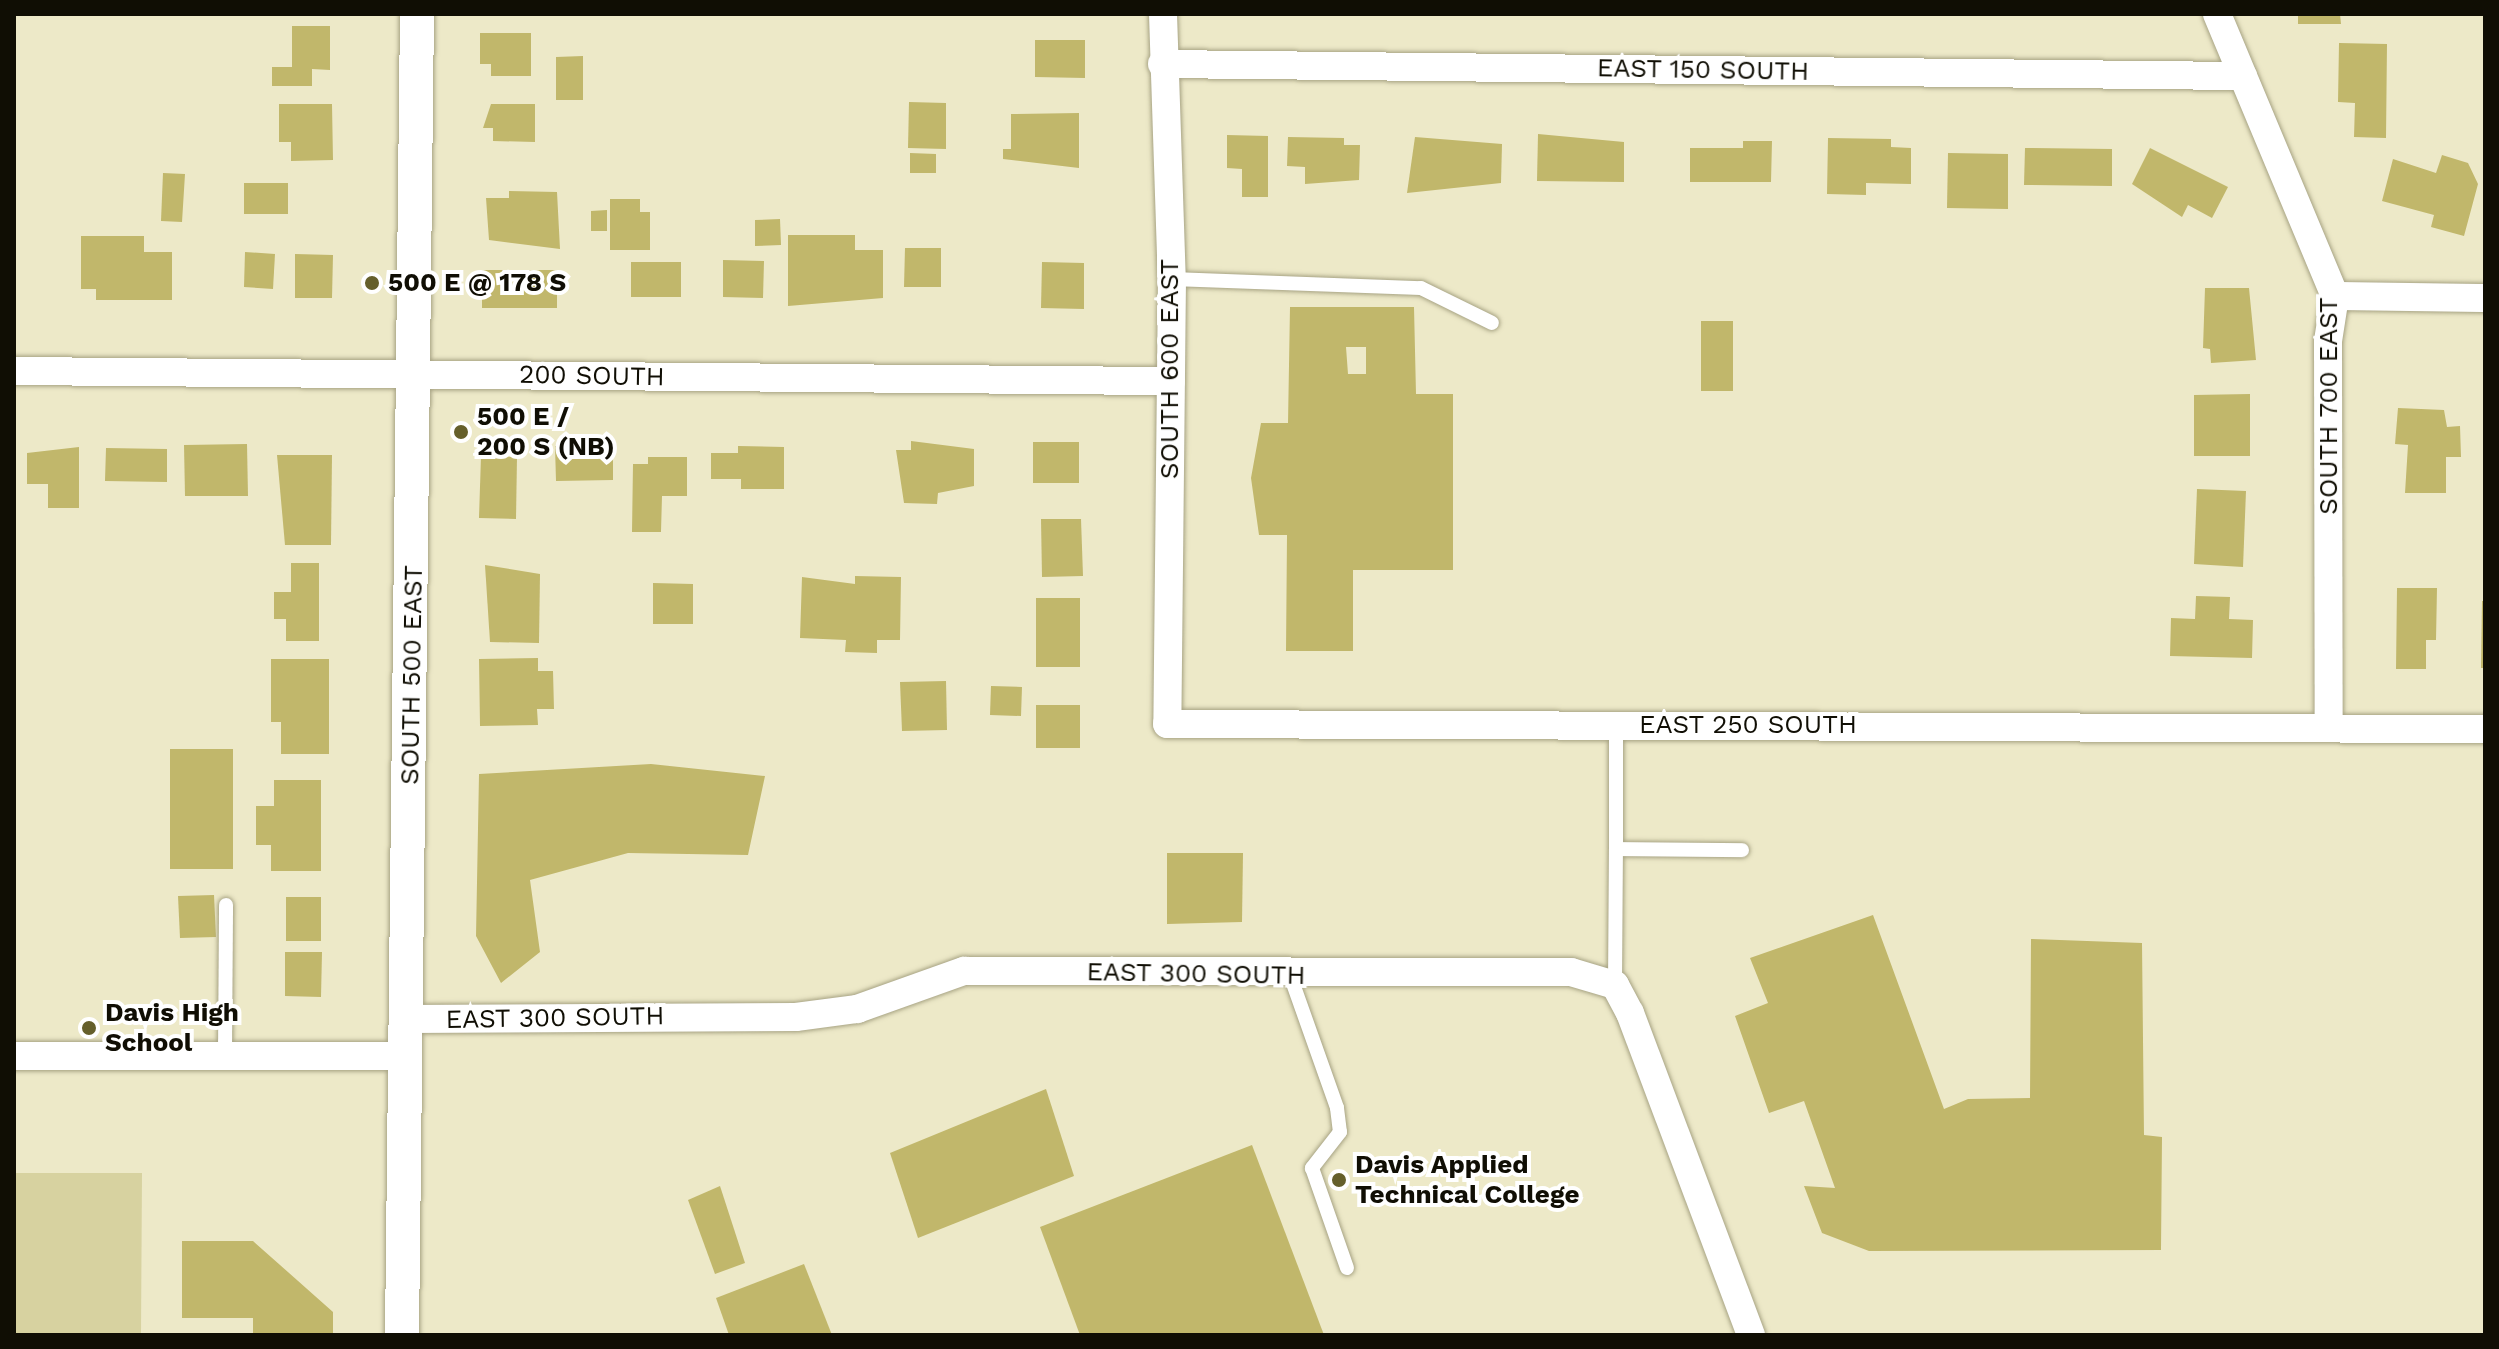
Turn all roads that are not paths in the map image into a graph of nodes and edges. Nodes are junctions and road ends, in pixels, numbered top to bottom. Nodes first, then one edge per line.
1 (417, 14) edge
2 (1163, 14) edge
3 (2217, 14) edge
4 (1162, 64) junction
5 (2243, 76) junction
6 (1172, 279) junction
7 (2335, 296) junction
8 (2485, 298) edge
9 (1492, 323) dead end
10 (14, 371) edge
11 (416, 375) junction
12 (1171, 381) junction
13 (1167, 724) joint
14 (1616, 725) junction
15 (2329, 726) junction
16 (2485, 729) edge
17 (1616, 849) junction
18 (1742, 850) dead end
19 (226, 905) dead end
20 (1290, 975) junction
21 (1615, 985) junction
22 (407, 1019) junction
23 (225, 1055) junction
24 (14, 1056) edge
25 (407, 1056) junction
26 (1347, 1268) dead end
27 (402, 1335) edge
28 (1751, 1335) edge

1 - 11 street, SOUTH 500 EAST
2 - 4 street, SOUTH 600 EAST
3 - 5 street, SOUTH 700 EAST
4 - 5 street, EAST 150 SOUTH
4 - 6 street, SOUTH 600 EAST
5 - 7 street, SOUTH 700 EAST
6 - 9 lane
6 - 12 street, SOUTH 600 EAST
7 - 8 street
7 - 15 street, SOUTH 700 EAST
10 - 11 street, 200 SOUTH
11 - 12 street, 200 SOUTH
11 - 22 street, SOUTH 500 EAST
12 - 13 street, SOUTH 600 EAST
13 - 14 street, EAST 250 SOUTH
14 - 15 street, EAST 250 SOUTH
14 - 17 lane
15 - 16 street, EAST 250 SOUTH
17 - 18 lane
17 - 21 lane
19 - 23 lane
20 - 21 street, EAST 300 SOUTH
20 - 22 street, EAST 300 SOUTH
20 - 26 lane
21 - 28 street
22 - 25 street, SOUTH 500 EAST
23 - 24 street
23 - 25 street
25 - 27 street, SOUTH 500 EAST

